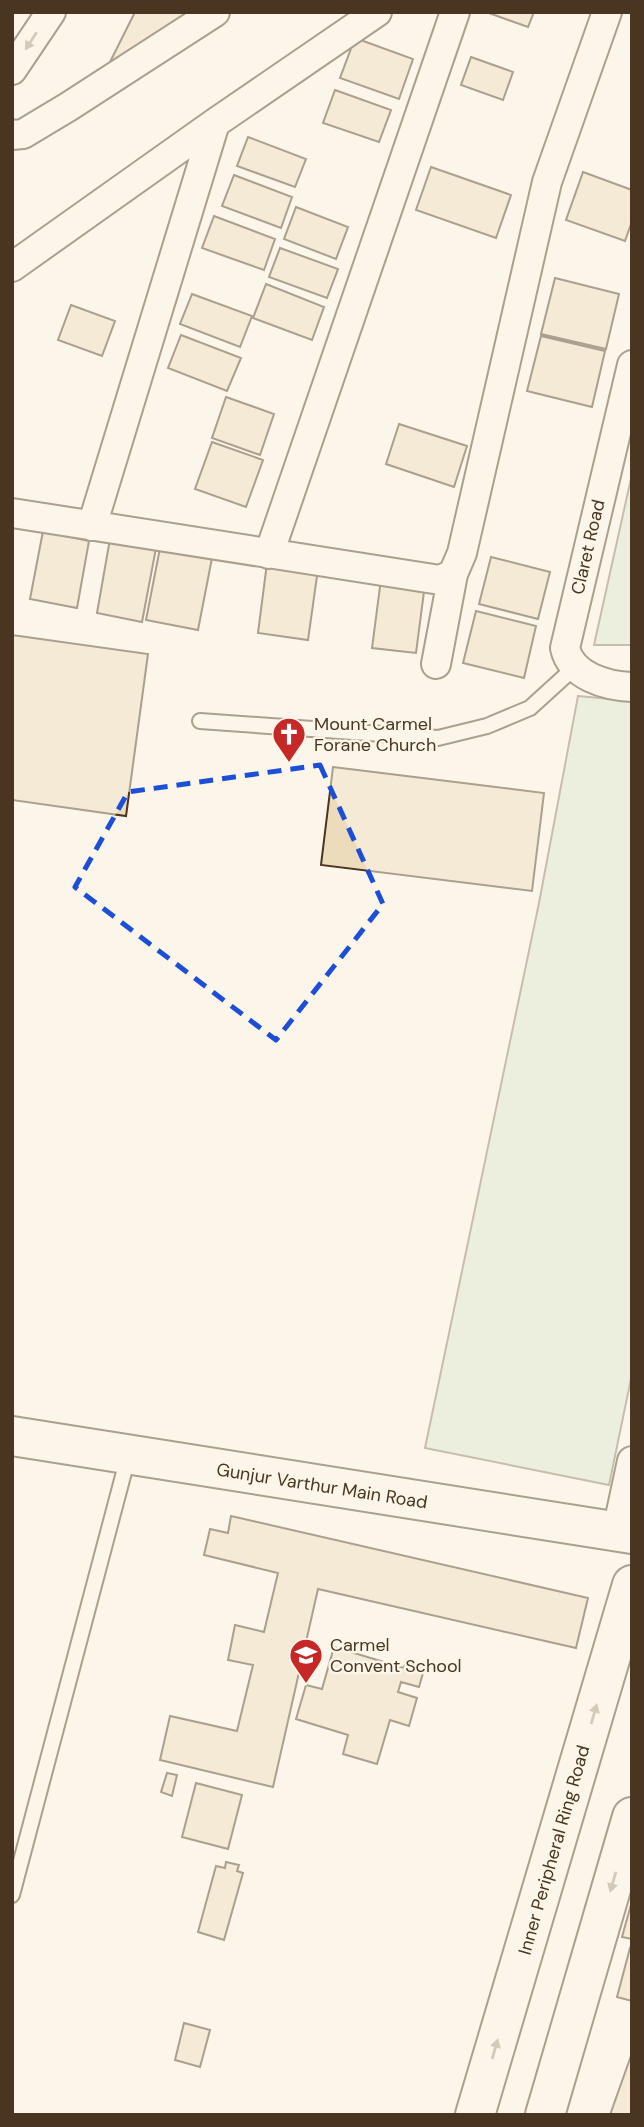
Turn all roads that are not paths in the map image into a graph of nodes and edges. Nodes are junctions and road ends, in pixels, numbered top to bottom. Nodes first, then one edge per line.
1 (51, 12) edge
2 (215, 12) edge
3 (377, 12) edge
4 (455, 12) edge
5 (607, 12) edge
6 (12, 70) edge
7 (215, 123) junction
8 (12, 135) edge
9 (12, 267) edge
10 (632, 365) edge
11 (12, 513) edge
12 (92, 526) junction
13 (269, 554) junction
14 (453, 574) junction
15 (436, 664) dead end
16 (575, 667) junction
17 (632, 687) edge
18 (201, 721) dead end
19 (12, 1436) edge
20 (128, 1456) junction
21 (632, 1461) edge
22 (624, 1533) edge
23 (632, 1585) edge
24 (632, 1817) edge
25 (12, 1895) edge
26 (475, 2115) edge
27 (545, 2115) edge

1 -> 6 street
2 - 8 street
3 - 7 street
4 - 13 street
5 - 14 street
7 - 9 street
7 - 12 street
10 - 16 street, Claret Road
11 - 12 street
12 - 13 street
13 - 14 street
14 - 15 street
16 - 17 street
16 - 18 lane
19 - 20 main road, Gunjur Varthur Main Road
20 - 22 main road, Gunjur Varthur Main Road
20 - 25 lane
21 - 22 street
26 -> 23 main road, Inner Peripheral Ring Road
24 -> 27 main road

